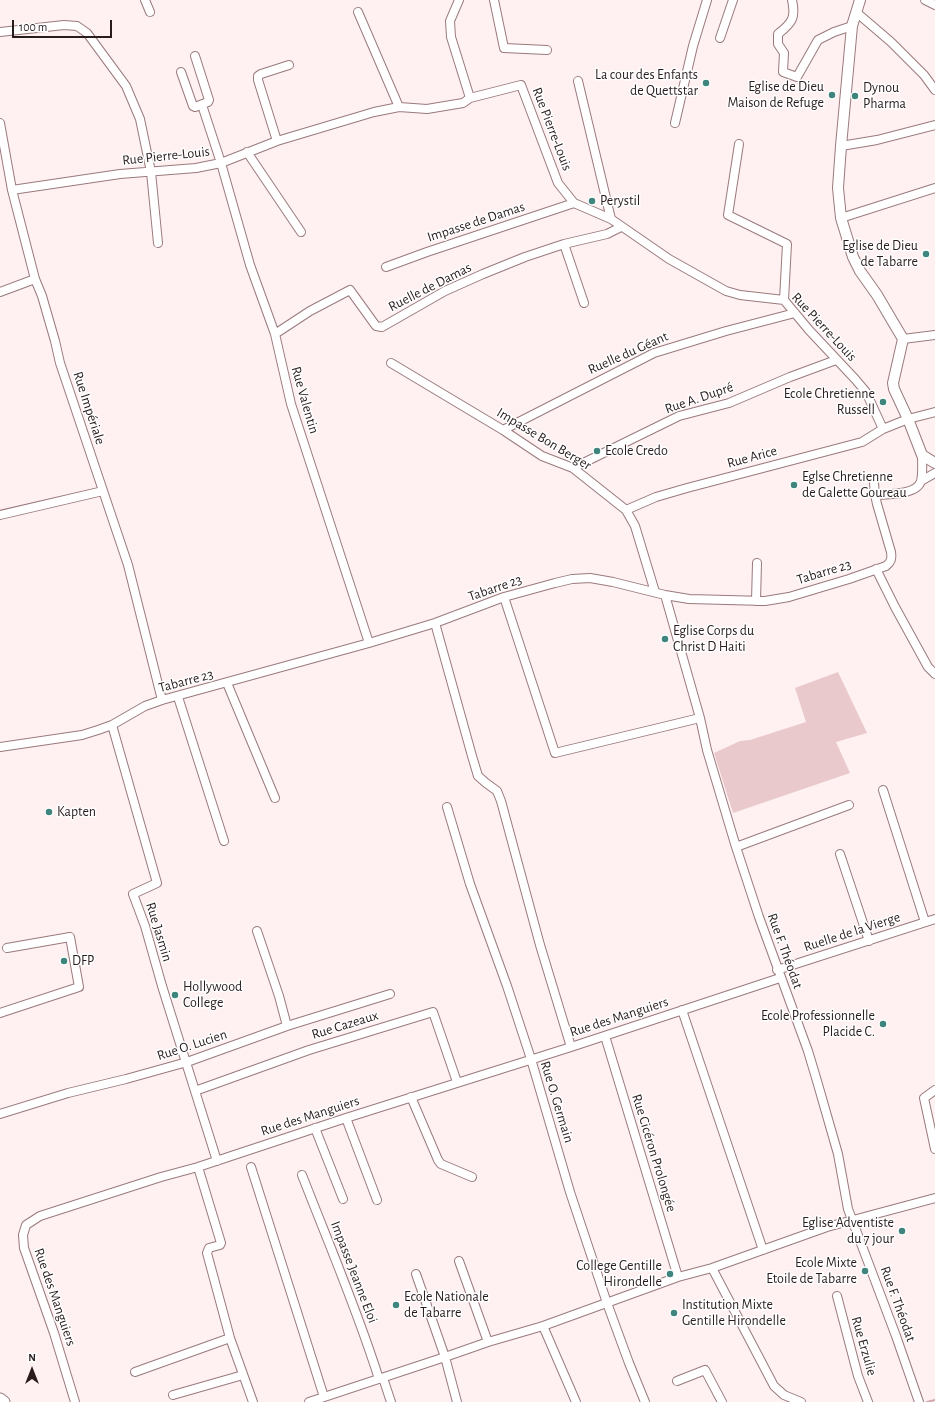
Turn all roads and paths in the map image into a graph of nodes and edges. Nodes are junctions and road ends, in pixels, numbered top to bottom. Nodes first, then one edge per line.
1 (145, 0) edge
2 (459, 0) edge
3 (494, 0) edge
4 (707, 0) edge
5 (733, 0) edge
6 (792, 0) edge
7 (860, 0) edge
8 (925, 0) edge
9 (935, 5) edge
10 (150, 12) dead end
11 (358, 12) dead end
12 (856, 12) junction
13 (852, 26) junction
14 (0, 32) edge
15 (720, 38) dead end
16 (547, 50) dead end
17 (195, 56) dead end
18 (289, 65) dead end
19 (181, 72) dead end
20 (578, 81) dead end
21 (935, 90) edge
22 (470, 98) junction
23 (202, 105) junction
24 (399, 107) junction
25 (0, 123) edge
26 (675, 123) dead end
27 (935, 125) edge
28 (276, 141) junction
29 (739, 144) dead end
30 (841, 146) junction
31 (2, 149) edge
32 (247, 152) junction
33 (221, 163) junction
34 (151, 172) junction
35 (935, 188) edge
36 (12, 190) junction
37 (574, 203) junction
38 (841, 218) junction
39 (610, 219) junction
40 (621, 227) junction
41 (301, 232) dead end
42 (158, 243) dead end
43 (564, 244) junction
44 (386, 267) dead end
45 (35, 279) junction
46 (0, 292) edge
47 (784, 300) junction
48 (584, 303) dead end
49 (795, 313) junction
50 (275, 334) junction
51 (935, 335) edge
52 (903, 339) junction
53 (836, 360) junction
54 (391, 363) dead end
55 (935, 412) edge
56 (908, 419) junction
57 (883, 429) junction
58 (503, 430) junction
59 (922, 455) junction
60 (935, 463) edge
61 (573, 468) junction
62 (935, 473) edge
63 (921, 481) junction
64 (874, 483) dead end
65 (103, 491) junction
66 (875, 495) junction
67 (626, 510) junction
68 (0, 515) edge
69 (757, 563) dead end
70 (876, 569) junction
71 (655, 592) junction
72 (665, 596) junction
73 (504, 597) junction
74 (756, 601) junction
75 (435, 623) junction
76 (369, 643) junction
77 (935, 674) edge
78 (227, 683) junction
79 (178, 697) junction
80 (162, 700) junction
81 (700, 718) junction
82 (112, 725) junction
83 (0, 747) edge
84 (883, 790) dead end
85 (274, 798) dead end
86 (849, 805) dead end
87 (447, 808) dead end
88 (224, 841) dead end
89 (736, 846) junction
90 (840, 854) dead end
91 (935, 919) edge
92 (926, 922) junction
93 (257, 931) dead end
94 (869, 941) junction
95 (7, 948) dead end
96 (777, 970) junction
97 (780, 978) junction
98 (390, 994) dead end
99 (682, 1010) junction
100 (0, 1013) edge
101 (288, 1026) junction
102 (605, 1036) junction
103 (571, 1047) junction
104 (531, 1059) junction
105 (187, 1062) junction
106 (456, 1082) junction
107 (935, 1090) edge
108 (195, 1091) junction
109 (411, 1097) junction
110 (0, 1114) edge
111 (346, 1118) junction
112 (315, 1128) junction
113 (935, 1149) edge
114 (217, 1161) junction
115 (198, 1167) junction
116 (251, 1167) dead end
117 (302, 1175) dead end
118 (472, 1177) dead end
119 (935, 1198) edge
120 (343, 1199) dead end
121 (377, 1200) dead end
122 (852, 1219) junction
123 (763, 1250) junction
124 (459, 1261) dead end
125 (712, 1268) junction
126 (416, 1274) dead end
127 (678, 1277) junction
128 (837, 1296) dead end
129 (607, 1303) junction
130 (543, 1326) junction
131 (230, 1338) junction
132 (488, 1342) junction
133 (445, 1357) junction
134 (135, 1372) dead end
135 (243, 1375) junction
136 (381, 1378) junction
137 (677, 1381) dead end
138 (173, 1395) dead end
139 (324, 1396) junction
140 (0, 1398) edge
141 (4, 1402) edge
142 (75, 1402) edge
143 (253, 1402) edge
144 (308, 1402) edge
145 (391, 1402) edge
146 (457, 1402) edge
147 (576, 1402) edge
148 (645, 1402) edge
149 (722, 1402) edge
150 (801, 1402) edge
151 (868, 1402) edge
152 (919, 1402) edge

1 - 10 street
2 - 22 street
3 - 16 street
4 - 26 street
5 - 15 street
6 - 13 street
7 - 12 street
8 - 9 street
11 - 24 street
12 - 13 street
12 - 21 street
13 - 30 street
14 - 34 street
17 - 23 street
18 - 28 street
19 - 23 street
20 - 39 street
22 - 24 street, Rue Pierre-Louis
22 - 37 street, Rue Pierre-Louis
23 - 33 street, Rue Valentin
24 - 28 street, Rue Pierre-Louis
25 - 31 street, Rue Impériale
27 - 30 street
28 - 32 street, Rue Pierre-Louis
29 - 47 street
30 - 38 street
31 - 36 street, Rue Impériale
32 - 33 street, Rue Pierre-Louis
32 - 41 street
33 - 34 street, Rue Pierre-Louis
33 - 50 street, Rue Valentin
34 - 36 street, Rue Pierre-Louis
34 - 42 street
35 - 38 street
36 - 45 street, Rue Impériale
37 - 39 street, Rue Pierre-Louis
37 - 44 street, Impasse de Damas
38 - 52 street
39 - 40 street, Rue Pierre-Louis
40 - 43 street, Ruelle de Damas
40 - 47 street, Rue Pierre-Louis
43 - 48 street
43 - 50 street, Ruelle de Damas
45 - 46 street
45 - 65 street, Rue Impériale
47 - 49 street, Rue Pierre-Louis
49 - 53 street, Rue Pierre-Louis
49 - 58 street, Ruelle du Géant
50 - 76 street, Rue Valentin
51 - 52 street
52 - 56 street
53 - 57 street, Rue Pierre-Louis
53 - 61 street, Rue A. Dupré
54 - 58 street, Impasse Bon Berger
55 - 56 street
56 - 57 street
56 - 59 street
57 - 67 street, Rue Arice
58 - 61 street, Impasse Bon Berger
59 - 60 street
59 - 63 street
61 - 67 street, Impasse Bon Berger
62 - 63 street
63 - 66 street
64 - 66 street
65 - 68 street
65 - 80 street, Rue Impériale
66 - 70 street, Tabarre 23
67 - 71 street, Impasse Bon Berger
69 - 74 street
70 - 74 street, Tabarre 23
70 - 77 street
71 - 72 street, Tabarre 23
71 - 73 street, Tabarre 23
72 - 74 street, Tabarre 23
72 - 81 street, Rue F. Théodat
73 - 75 street, Tabarre 23
73 - 81 street
75 - 76 street, Tabarre 23
75 - 103 street
76 - 78 street, Tabarre 23
78 - 79 street, Tabarre 23
78 - 85 street
79 - 80 street, Tabarre 23
79 - 88 street
80 - 82 street, Tabarre 23
81 - 89 street, Rue F. Théodat
82 - 83 street, Tabarre 23
82 - 105 street, Rue Jasmin
84 - 92 street
86 - 89 street
87 - 104 street, Rue O. Germain
89 - 96 street, Rue F. Théodat
90 - 94 street
91 - 92 street, Ruelle de la Vierge
92 - 94 street, Ruelle de la Vierge
93 - 101 street
94 - 96 street, Ruelle de la Vierge
95 - 100 street
96 - 97 street, Rue F. Théodat
97 - 99 street, Rue des Manguiers
97 - 122 street, Rue F. Théodat
98 - 101 street, Rue O. Lucien
99 - 102 street, Rue des Manguiers
99 - 123 street
101 - 105 street, Rue O. Lucien
102 - 103 street, Rue des Manguiers
102 - 127 street, Rue Cicéron Prolongée
103 - 104 street, Rue des Manguiers
104 - 106 street, Rue des Manguiers
104 - 129 street, Rue O. Germain
105 - 108 street, Rue Jasmin
105 - 110 street, Rue O. Lucien
106 - 108 street, Rue Cazeaux
106 - 109 street, Rue des Manguiers
107 - 113 street
108 - 114 street, Rue Jasmin
109 - 111 street, Rue des Manguiers
109 - 118 street
111 - 112 street, Rue des Manguiers
111 - 121 street
112 - 114 street, Rue des Manguiers
112 - 120 street
114 - 115 street, Rue des Manguiers
115 - 131 street
115 - 142 street, Rue des Manguiers
116 - 139 street
117 - 136 street, Impasse Jeanne Eloi
119 - 122 street
122 - 123 street
122 - 152 street, Rue F. Théodat
123 - 125 street
124 - 132 street
125 - 127 street
125 - 150 street
126 - 133 street
127 - 129 street
128 - 151 street, Rue Erzulie
129 - 130 street
129 - 148 street, Rue O. Germain
130 - 132 street
130 - 147 street
131 - 134 street
131 - 135 street
132 - 133 street
133 - 136 street
133 - 146 street
135 - 138 street
135 - 143 street
136 - 139 street
136 - 145 street, Impasse Jeanne Eloi
137 - 149 street
139 - 144 street
140 - 141 main road

